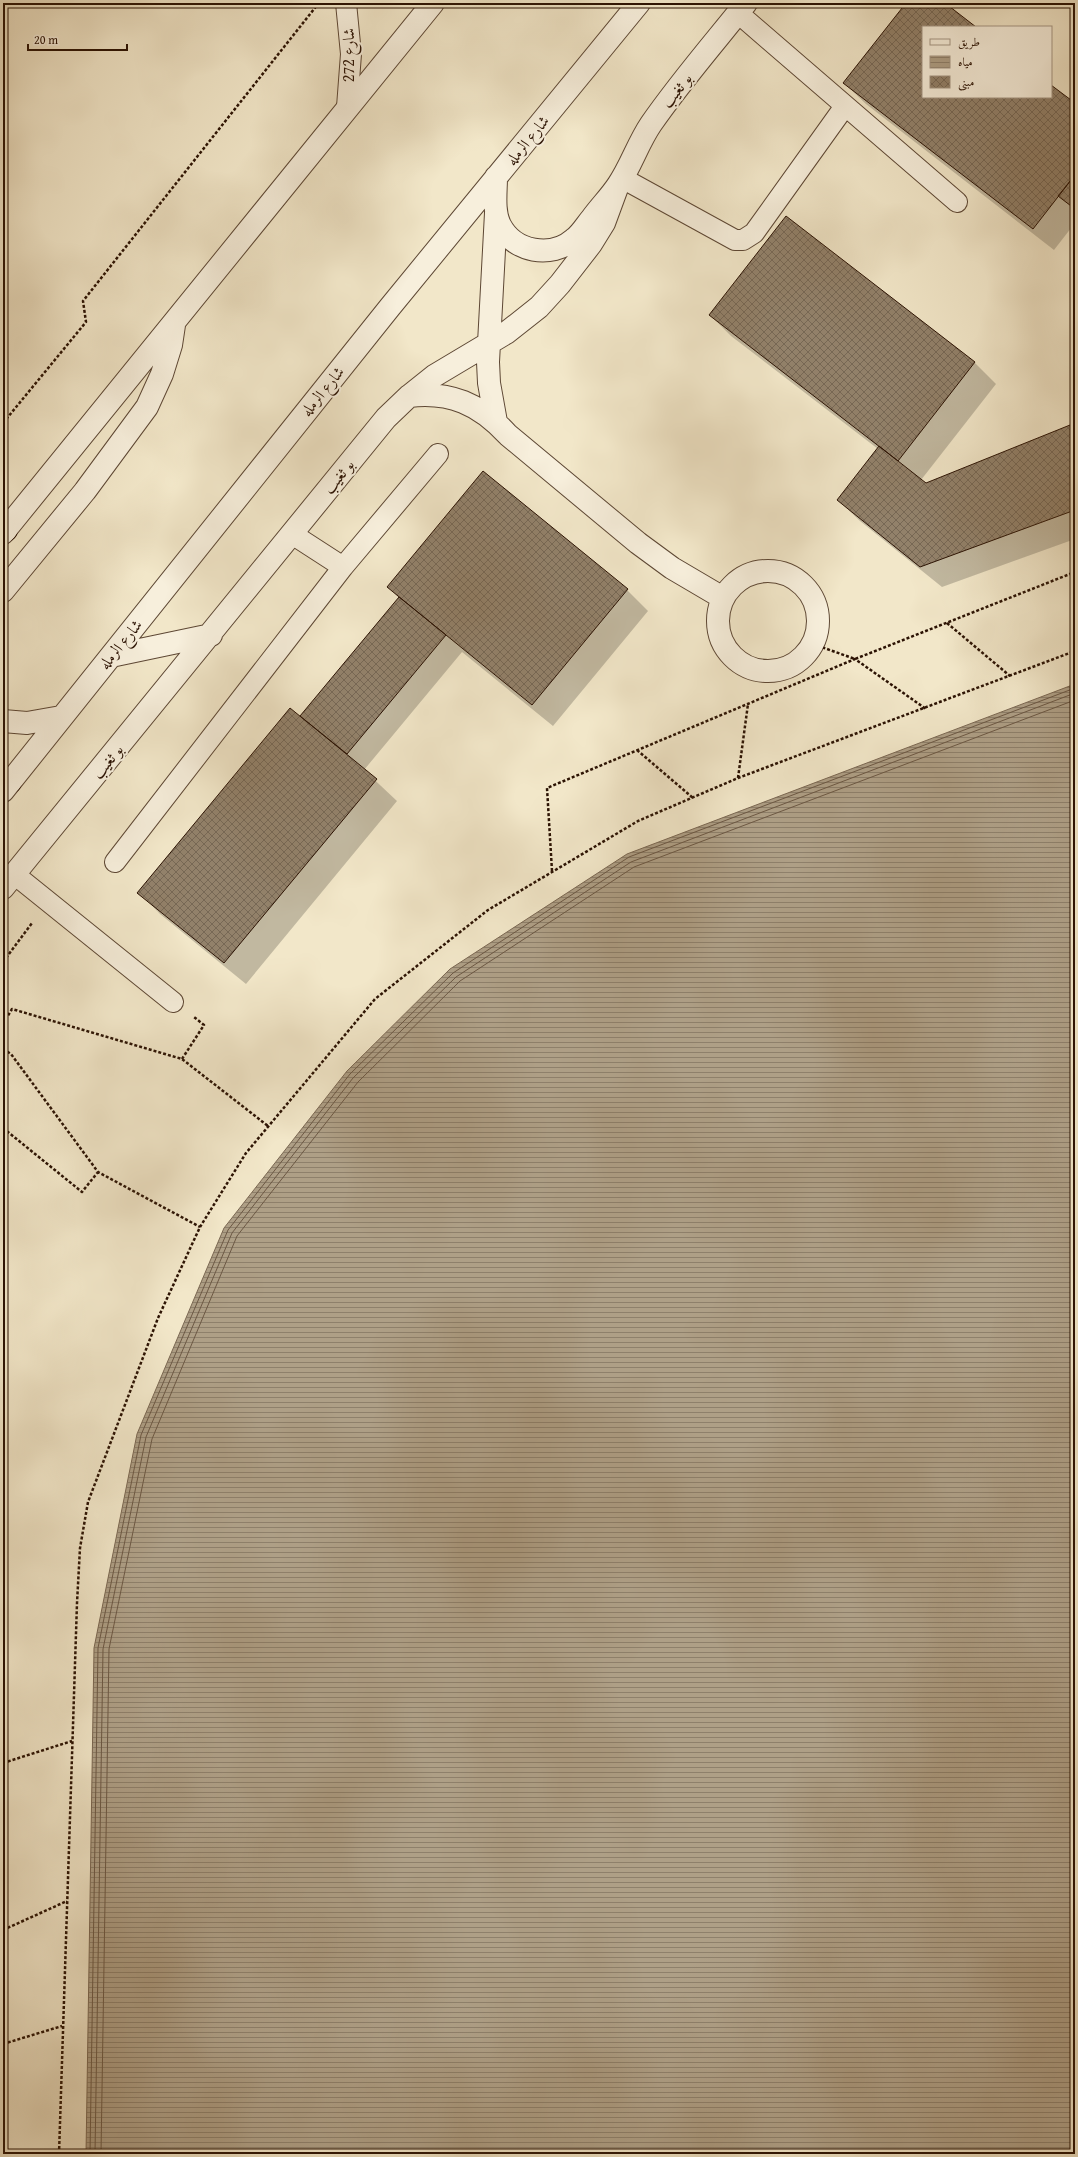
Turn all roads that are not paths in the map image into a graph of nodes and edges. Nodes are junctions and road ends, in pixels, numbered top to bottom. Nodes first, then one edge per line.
1 (346, 3) edge
2 (433, 3) edge
3 (639, 3) edge
4 (742, 8) edge
5 (845, 106) junction
6 (347, 107) junction
7 (496, 177) junction
8 (620, 182) junction
9 (957, 202) dead end
10 (496, 212) junction
11 (175, 322) junction
12 (489, 343) junction
13 (409, 396) junction
14 (496, 422) junction
15 (438, 454) dead end
16 (4, 531) edge
17 (292, 534) junction
18 (343, 567) junction
19 (3, 591) edge
20 (722, 598) junction
21 (211, 635) junction
22 (111, 656) junction
23 (61, 718) junction
24 (3, 721) edge
25 (5, 787) edge
26 (115, 862) dead end
27 (9, 881) edge
28 (173, 1002) road end

1 - 6 lane, شارع 272
2 - 6 street
3 - 7 street, شارع الرمله
4 - 5 lane
4 - 8 street, بو ثغيب
5 - 8 lane
5 - 9 lane
6 - 11 street
7 - 10 street, بو ثغيب
7 - 22 street, شارع الرمله
8 - 10 street, بو ثغيب
8 - 12 street, بو ثغيب
10 - 12 street, بو ثغيب
11 - 16 street
11 - 19 street
12 - 13 street, بو ثغيب
12 - 14 street, بو ثغيب
13 - 14 street
13 - 17 street, بو ثغيب
14 - 20 street
15 - 18 lane
17 - 18 lane
17 - 21 street, بو ثغيب
18 - 26 lane
20 - 20 street
21 - 22 street
21 - 27 street, بو ثغيب
22 - 23 street, شارع الرمله
23 - 24 street
23 - 25 street, شارع الرمله
27 - 28 lane

